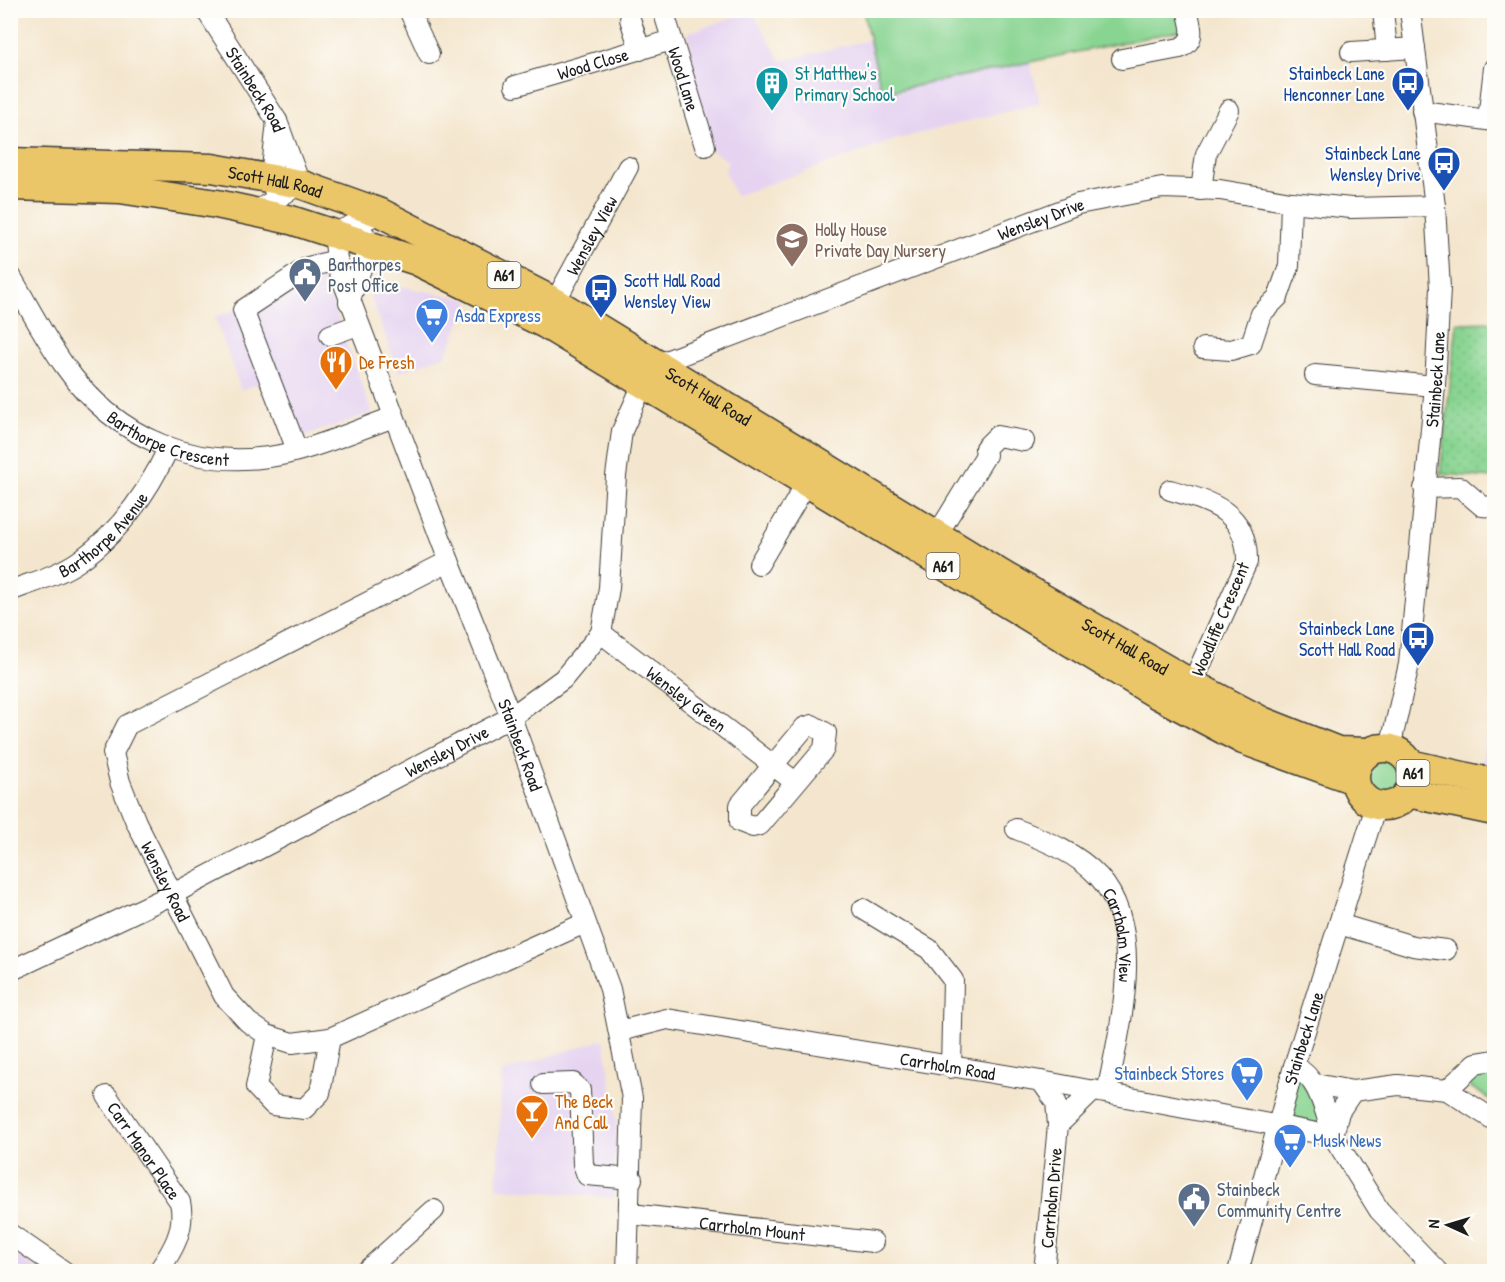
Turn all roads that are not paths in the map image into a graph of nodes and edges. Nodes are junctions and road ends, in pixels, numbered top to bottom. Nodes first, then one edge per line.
1 (206, 10) edge
2 (409, 10) edge
3 (663, 10) edge
4 (1187, 10) edge
5 (1383, 10) edge
6 (1410, 10) edge
7 (630, 19) dead end
8 (672, 40) junction
9 (1415, 48) junction
10 (640, 50) junction
11 (1387, 50) junction
12 (1351, 52) dead end
13 (429, 54) dead end
14 (1122, 59) dead end
15 (1494, 68) edge
16 (515, 86) dead end
17 (1229, 110) dead end
18 (1422, 111) junction
19 (277, 121) junction
20 (1491, 121) edge
21 (705, 146) dead end
22 (10, 162) edge
23 (628, 167) dead end
24 (300, 184) junction
25 (10, 186) edge
26 (1200, 190) junction
27 (273, 202) junction
28 (1291, 202) junction
29 (1435, 206) junction
30 (354, 229) junction
31 (10, 275) edge
32 (349, 302) junction
33 (555, 302) junction
34 (358, 325) junction
35 (330, 335) dead end
36 (1203, 348) dead end
37 (659, 370) junction
38 (1315, 375) dead end
39 (1435, 386) junction
40 (394, 417) junction
41 (1024, 441) dead end
42 (168, 449) junction
43 (297, 450) junction
44 (807, 482) junction
45 (1425, 488) junction
46 (1170, 490) dead end
47 (1494, 507) edge
48 (937, 535) junction
49 (449, 561) junction
50 (759, 564) dead end
51 (10, 591) edge
52 (601, 633) junction
53 (1192, 684) junction
54 (511, 717) junction
55 (1389, 755) junction
56 (772, 764) junction
57 (1354, 780) junction
58 (795, 782) junction
59 (1494, 783) edge
60 (1408, 793) junction
61 (1376, 806) junction
62 (1494, 811) edge
63 (1016, 829) dead end
64 (171, 895) junction
65 (863, 909) dead end
66 (585, 923) junction
67 (1339, 924) junction
68 (1446, 950) dead end
69 (10, 971) edge
70 (620, 1031) junction
71 (267, 1035) junction
72 (330, 1038) junction
73 (1494, 1060) edge
74 (1294, 1066) junction
75 (951, 1068) junction
76 (1041, 1081) junction
77 (543, 1084) dead end
78 (1315, 1084) junction
79 (1447, 1090) junction
80 (1353, 1091) junction
81 (1100, 1092) junction
82 (106, 1096) dead end
83 (1494, 1120) edge
84 (1058, 1125) junction
85 (1276, 1127) junction
86 (1333, 1136) junction
87 (632, 1179) junction
88 (434, 1210) dead end
89 (630, 1214) junction
90 (10, 1234) edge
91 (873, 1242) dead end
92 (65, 1272) edge
93 (158, 1272) edge
94 (365, 1272) edge
95 (627, 1272) edge
96 (1044, 1272) edge
97 (1238, 1272) edge
98 (1438, 1272) edge

1 - 19 street, Stainbeck Road
2 - 13 street
3 - 8 street, Wood Lane
4 - 14 street
5 - 11 street
6 - 9 street, Stainbeck Lane
7 - 10 street
8 - 10 street, Wood Close
8 - 21 street, Wood Lane
9 - 11 street
9 - 18 street, Stainbeck Lane
10 - 16 street, Wood Close
11 - 12 street
15 - 20 street
17 - 26 street
18 - 20 street
18 - 29 street, Stainbeck Lane
19 - 24 street
19 - 27 street, Stainbeck Road
22 - 27 highway, Scott Hall Road / A61
23 - 33 street, Wensley View
24 - 27 highway, Scott Hall Road / A61
24 - 30 highway, Scott Hall Road / A61
25 - 27 highway, Scott Hall Road / A61
26 - 28 street, Wensley Drive
26 - 37 street, Wensley Drive
27 - 30 highway, Scott Hall Road / A61
28 - 29 street, Wensley Drive
28 - 36 street
29 - 39 street, Stainbeck Lane
30 - 32 street
30 - 32 street, Stainbeck Road
30 - 33 highway, Scott Hall Road / A61
30 - 37 highway, Scott Hall Road / A61
30 - 43 street
31 - 42 street, Barthorpe Crescent
32 - 34 street, Stainbeck Road
33 - 37 highway, Scott Hall Road / A61
34 - 35 street
34 - 40 street, Stainbeck Road
37 - 44 highway, Scott Hall Road / A61
37 - 48 highway, Scott Hall Road / A61
37 - 52 street, Wensley Drive
38 - 39 street
39 - 45 street, Stainbeck Lane
40 - 43 street, Barthorpe Crescent
40 - 49 street, Stainbeck Road
41 - 48 street
42 - 43 street, Barthorpe Crescent
42 - 51 street, Barthorpe Avenue
44 - 50 street
44 - 57 highway, Scott Hall Road / A61
45 - 47 street
45 - 55 street, Stainbeck Lane
46 - 53 street, Woodliffe Crescent
48 - 53 highway, Scott Hall Road / A61
49 - 54 street, Stainbeck Road
49 - 64 street, Wensley Road
52 - 54 street, Wensley Drive
52 - 56 street, Wensley Green
53 - 55 highway, Scott Hall Road / A61
54 - 64 street, Wensley Drive
54 - 66 street, Stainbeck Road
55 - 57 highway
55 - 59 highway, Scott Hall Road / A61
55 - 60 highway, A61
56 - 58 street, Wensley Green
56 - 58 street
56 - 58 street
57 - 61 highway
60 - 61 highway, A61
60 - 62 highway, A61
61 - 67 street, Stainbeck Lane
63 - 81 street, Carrholm View
64 - 69 street, Wensley Drive
64 - 71 street, Wensley Road
65 - 75 street
66 - 70 street, Stainbeck Road
66 - 72 street, Wensley Road
67 - 68 street
67 - 74 street, Stainbeck Lane
70 - 75 street, Carrholm Road
70 - 87 street, Stainbeck Road
71 - 72 street, Wensley Road
71 - 72 street
73 - 79 street
74 - 78 street
74 - 85 street, Stainbeck Lane
75 - 76 street, Carrholm Road
76 - 81 street, Carrholm Road
76 - 84 street, Carrholm Drive
77 - 87 street
78 - 80 street
78 - 86 street
79 - 80 street
79 - 83 street
80 - 86 street
81 - 84 street, Carrholm Drive
81 - 85 street, Carrholm Road
82 - 93 street, Carr Manor Place
84 - 96 street, Carrholm Drive
85 - 86 street, Carrholm Road
85 - 97 street, Stainbeck Lane
86 - 98 street
87 - 89 street, Stainbeck Road
88 - 94 street
89 - 91 street, Carrholm Mount
89 - 95 street, Stainbeck Road
90 - 92 street

